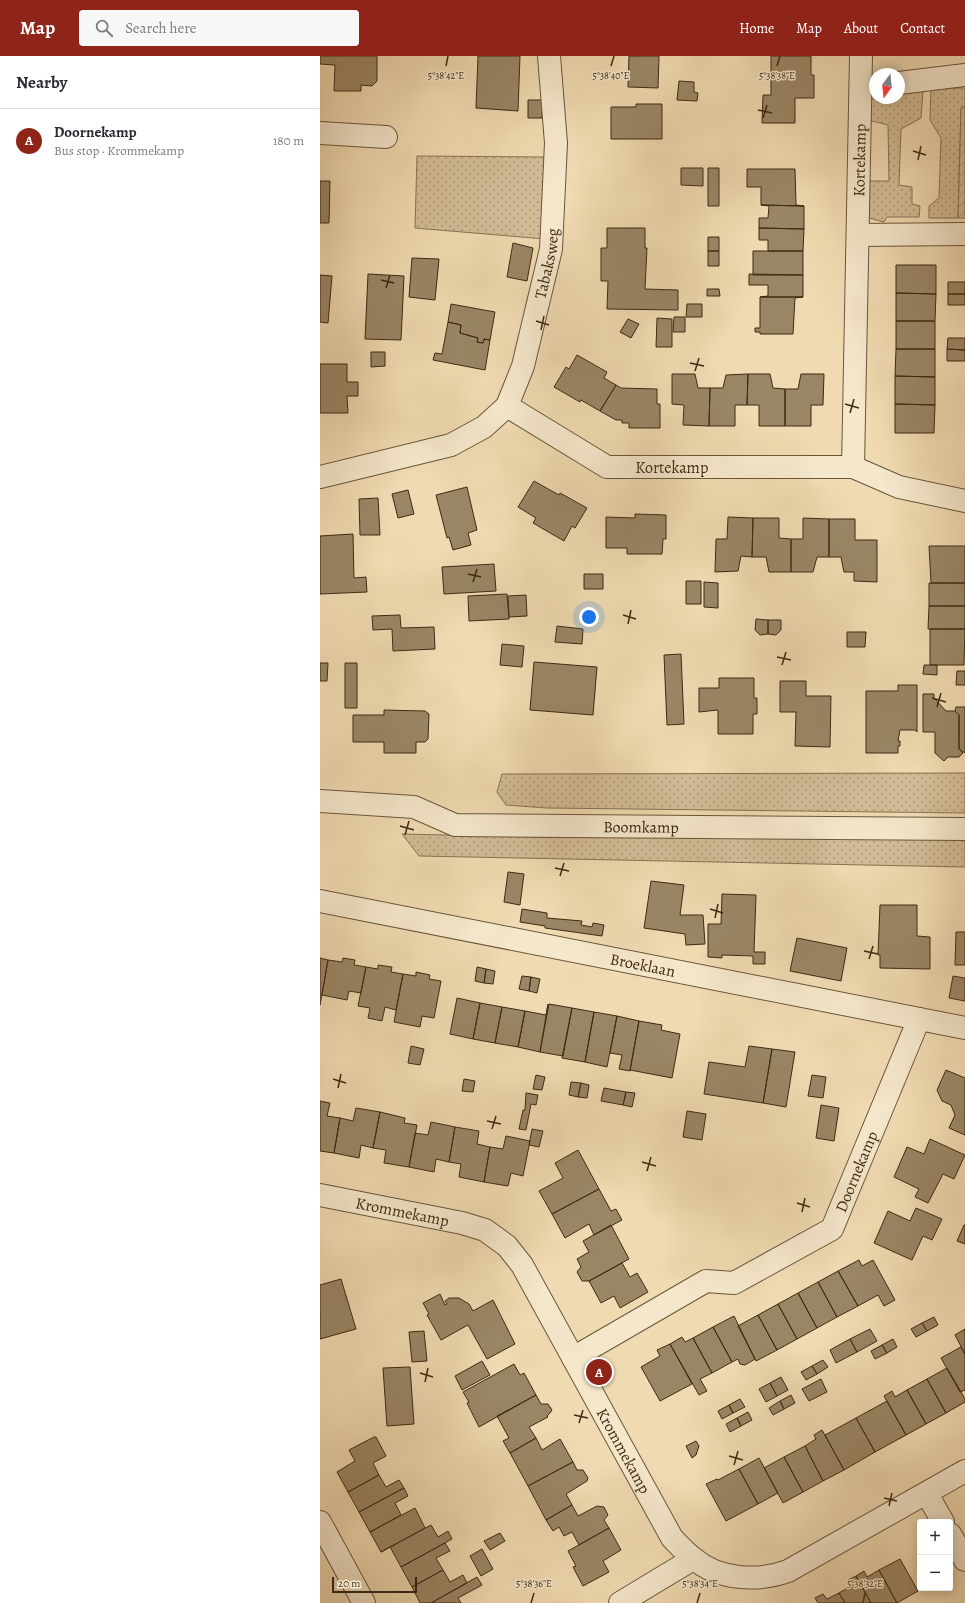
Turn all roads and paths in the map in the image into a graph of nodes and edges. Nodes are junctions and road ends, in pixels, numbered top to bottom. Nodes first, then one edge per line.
1 (549, 56) edge
2 (861, 56) edge
3 (965, 75) edge
4 (905, 82) edge
5 (868, 85) edge
6 (320, 132) edge
7 (386, 137) dead end
8 (965, 234) edge
9 (858, 235) junction
10 (507, 406) junction
11 (853, 466) junction
12 (320, 477) edge
13 (965, 502) edge
14 (320, 800) edge
15 (965, 829) edge
16 (320, 901) edge
17 (919, 1019) junction
18 (965, 1028) edge
19 (320, 1195) edge
20 (573, 1358) junction
21 (965, 1471) edge
22 (927, 1494) junction
23 (941, 1519) edge
24 (320, 1522) edge
25 (953, 1539) edge
26 (693, 1559) junction
27 (965, 1560) edge
28 (364, 1603) edge
29 (620, 1603) edge

1 - 10 street, Tabaksweg
2 - 5 street, Kortekamp
3 - 4 street
5 - 9 street, Kortekamp
6 - 7 street
8 - 9 street
9 - 11 street, Kortekamp
10 - 11 street, Kortekamp
10 - 12 street, Tabaksweg
11 - 13 street, Kortekamp
14 - 15 street, Boomkamp
16 - 17 street, Broeklaan
17 - 18 street, Broeklaan
17 - 20 street, Doornekamp
19 - 20 street, Krommekamp
20 - 26 street, Krommekamp
21 - 22 street, Krommekamp
22 - 23 street
22 - 26 street, Krommekamp
24 - 28 street
25 - 27 street
26 - 29 street

